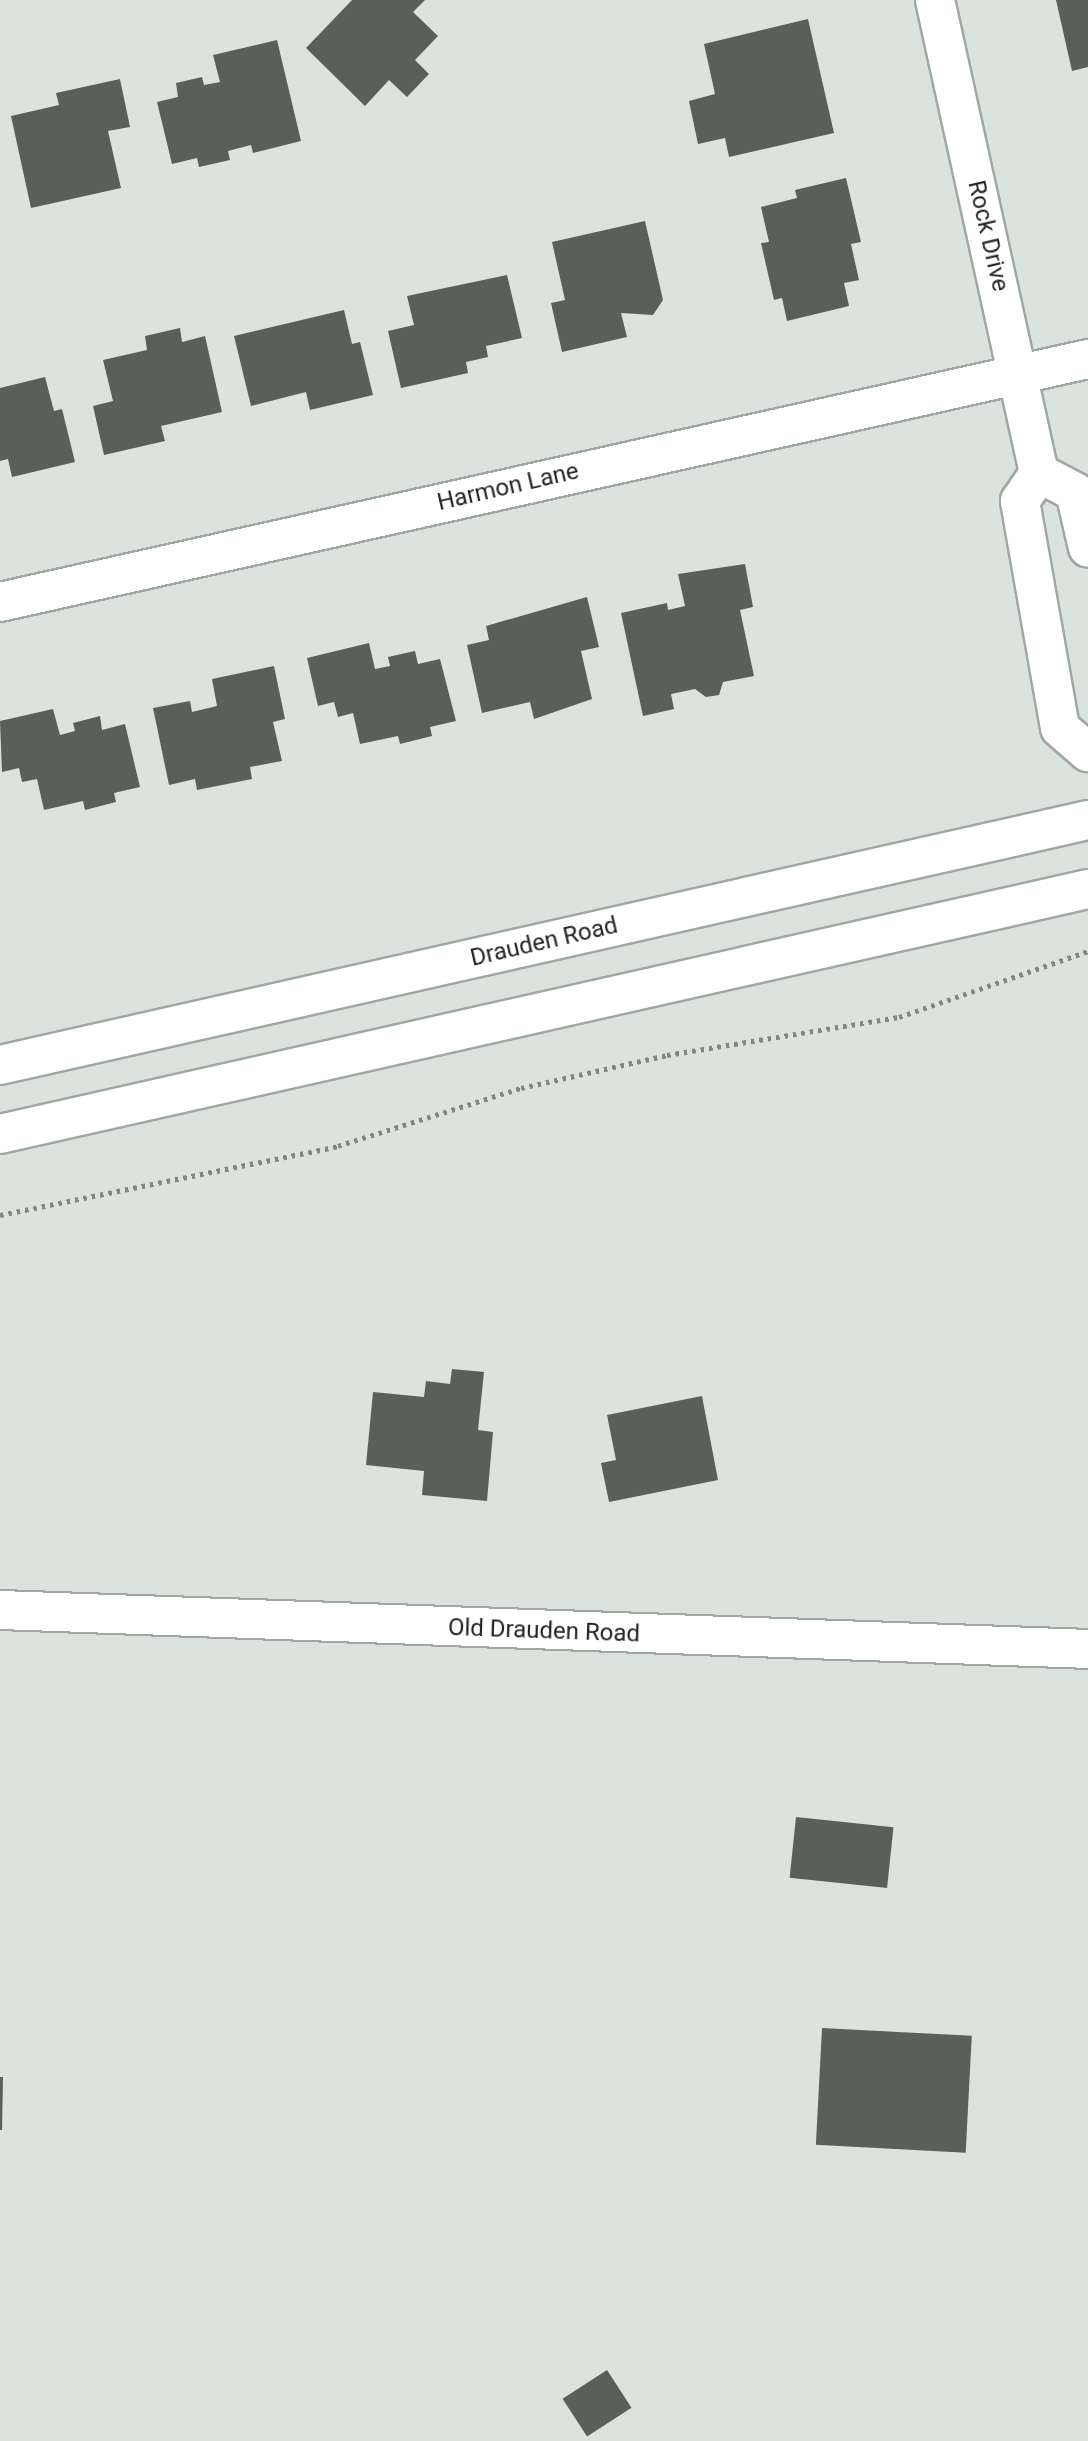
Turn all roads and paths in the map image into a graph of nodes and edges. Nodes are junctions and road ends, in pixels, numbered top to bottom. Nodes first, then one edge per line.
1 (935, 0) edge
2 (1088, 359) edge
3 (1016, 372) junction
4 (1039, 473) junction
5 (1088, 548) edge
6 (0, 602) edge
7 (1088, 752) edge
8 (1088, 820) edge
9 (1088, 889) edge
10 (1088, 951) edge
11 (0, 1065) edge
12 (0, 1134) edge
13 (0, 1215) edge
14 (0, 1610) edge
15 (1088, 1649) edge

1 - 3 street, Rock Drive
2 - 3 street, Harmon Lane
3 - 4 street, Rock Drive
3 - 6 street, Harmon Lane
4 - 5 street
4 - 7 street
8 - 11 street, Drauden Road
9 - 12 street
10 - 13 path
14 - 15 street, Old Drauden Road

